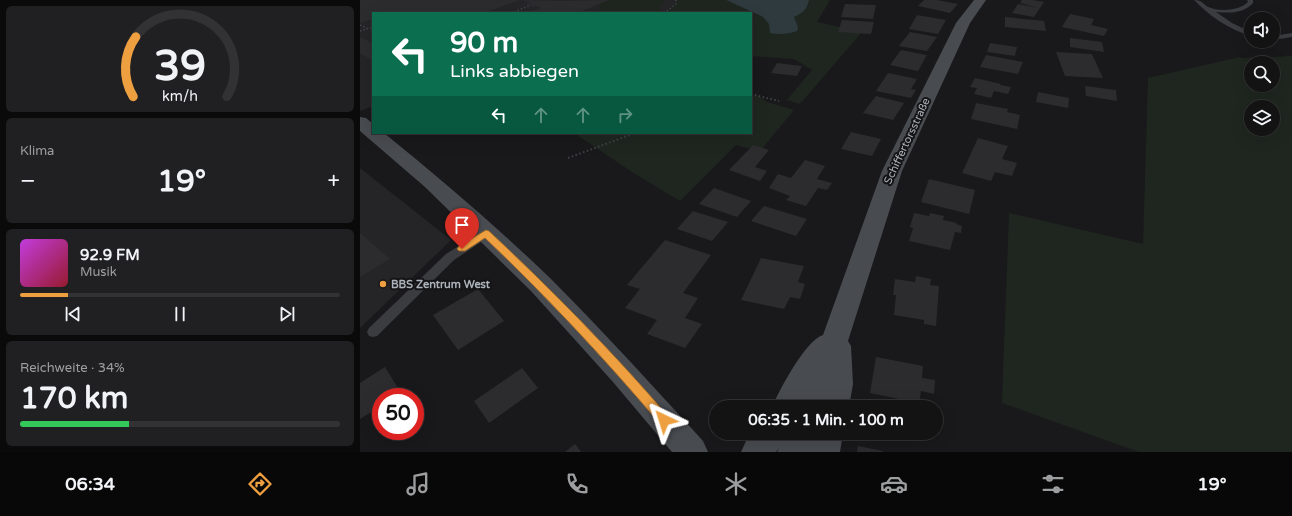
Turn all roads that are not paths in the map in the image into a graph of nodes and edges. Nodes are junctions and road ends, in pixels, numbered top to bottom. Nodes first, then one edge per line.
1 (980, 0) edge
2 (1197, 0) edge
3 (1250, 0) edge
4 (1208, 10) junction
5 (1244, 30) edge
6 (1292, 35) edge
7 (1280, 37) edge
8 (360, 122) edge
9 (372, 132) edge
10 (374, 134) edge
11 (486, 233) junction
12 (373, 332) dead end
13 (836, 335) junction
14 (791, 400) edge
15 (813, 400) edge
16 (836, 400) edge
17 (766, 440) edge
18 (797, 440) edge
19 (827, 440) edge
20 (692, 452) edge
21 (758, 452) edge
22 (793, 452) edge
23 (824, 452) edge

1 - 13 main road, Schiffertorsstraße
2 - 4 lane
3 - 4 lane
4 - 5 lane
6 - 7 lane
8 - 9 main road
10 - 11 main road
11 - 12 lane
11 - 20 main road
13 - 14 main road, Schiffertorsstraße
13 - 15 main road, Schiffertorsstraße
13 - 16 main road
17 - 21 main road
18 - 22 main road
19 - 23 main road

